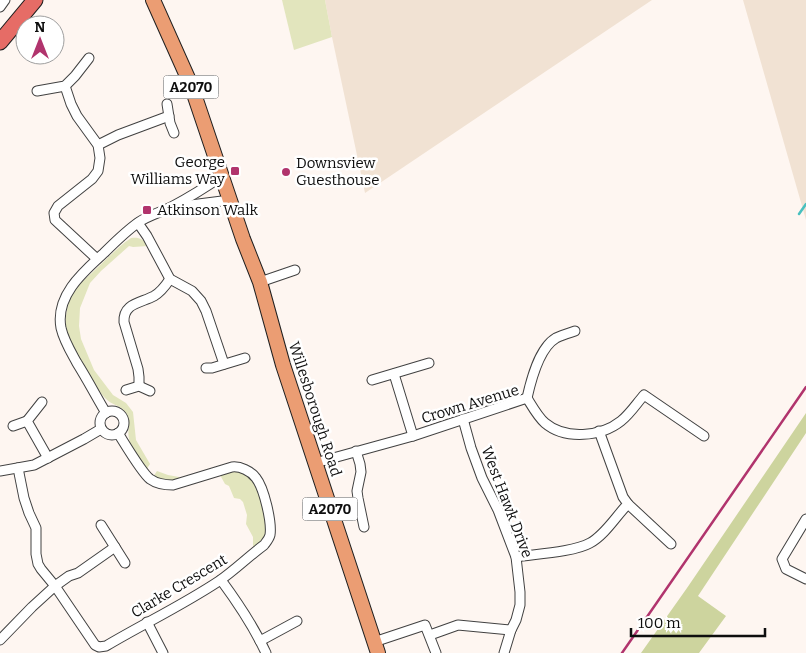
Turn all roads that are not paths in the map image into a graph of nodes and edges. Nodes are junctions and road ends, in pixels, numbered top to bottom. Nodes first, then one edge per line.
1 (5, 0) edge
2 (35, 0) edge
3 (153, 0) edge
4 (0, 7) edge
5 (0, 42) edge
6 (89, 58) dead end
7 (65, 86) junction
8 (37, 91) dead end
9 (167, 104) dead end
10 (169, 116) junction
11 (174, 133) dead end
12 (98, 145) junction
13 (222, 176) junction
14 (230, 200) junction
15 (172, 207) junction
16 (138, 223) junction
17 (97, 259) junction
18 (295, 270) dead end
19 (170, 279) junction
20 (260, 282) junction
21 (575, 331) dead end
22 (245, 358) dead end
23 (429, 363) dead end
24 (224, 364) junction
25 (206, 368) dead end
26 (394, 374) junction
27 (372, 380) dead end
28 (139, 386) junction
29 (126, 390) dead end
30 (150, 391) dead end
31 (526, 398) junction
32 (42, 402) dead end
33 (106, 413) junction
34 (463, 419) junction
35 (27, 421) junction
36 (14, 426) dead end
37 (101, 429) junction
38 (599, 431) junction
39 (118, 433) junction
40 (412, 436) junction
41 (704, 436) dead end
42 (356, 452) junction
43 (48, 458) junction
44 (315, 463) junction
45 (18, 468) junction
46 (0, 471) edge
47 (628, 504) junction
48 (806, 519) edge
49 (101, 525) dead end
50 (364, 527) dead end
51 (671, 544) dead end
52 (115, 547) junction
53 (516, 557) junction
54 (125, 563) dead end
55 (806, 579) edge
56 (221, 580) junction
57 (55, 586) junction
58 (297, 621) dead end
59 (147, 622) junction
60 (511, 630) junction
61 (430, 635) junction
62 (0, 640) edge
63 (260, 641) junction
64 (376, 647) edge
65 (163, 653) edge
66 (266, 653) edge
67 (436, 653) edge
68 (504, 653) edge

1 - 4 street
2 - 5 highway
3 - 13 main road, A2070
6 - 7 street
7 - 8 street
7 - 12 street
9 - 10 street
10 - 11 street
10 - 12 street
12 - 17 street
13 - 14 main road, Willesborough Road / A2070
13 - 15 street
14 - 15 street
14 - 20 main road, Willesborough Road / A2070
15 - 16 street
16 - 17 street
16 - 19 street
17 - 33 street
18 - 20 street
19 - 24 street
19 - 28 street
20 - 44 main road, Willesborough Road / A2070
21 - 31 street
22 - 24 street
23 - 26 street
24 - 25 street
26 - 27 street
26 - 40 street, Crown Avenue
28 - 29 street
28 - 30 street
31 - 34 street, Crown Avenue
31 - 38 street, Crown Avenue
32 - 35 street
33 - 37 street
33 - 39 street
34 - 40 street, Crown Avenue
34 - 53 street, West Hawk Drive
35 - 36 street
35 - 43 street
37 - 39 street
37 - 43 street
38 - 41 street, Crown Avenue
38 - 47 street
39 - 56 street, Clarke Crescent
40 - 42 street, Crown Avenue
42 - 44 street, Crown Avenue
42 - 50 street
43 - 45 street
44 - 64 main road, Willesborough Road / A2070
45 - 46 street
45 - 57 street, Clarke Crescent
47 - 51 street
47 - 53 street
48 - 55 street
49 - 52 street
52 - 54 street
52 - 57 street
53 - 60 street, West Hawk Drive
56 - 59 street, Clarke Crescent
56 - 63 street
57 - 59 street, Clarke Crescent
57 - 62 street
58 - 63 street
59 - 65 street
60 - 61 street
60 - 68 street, West Hawk Drive
61 - 64 street
61 - 67 street
63 - 66 street

